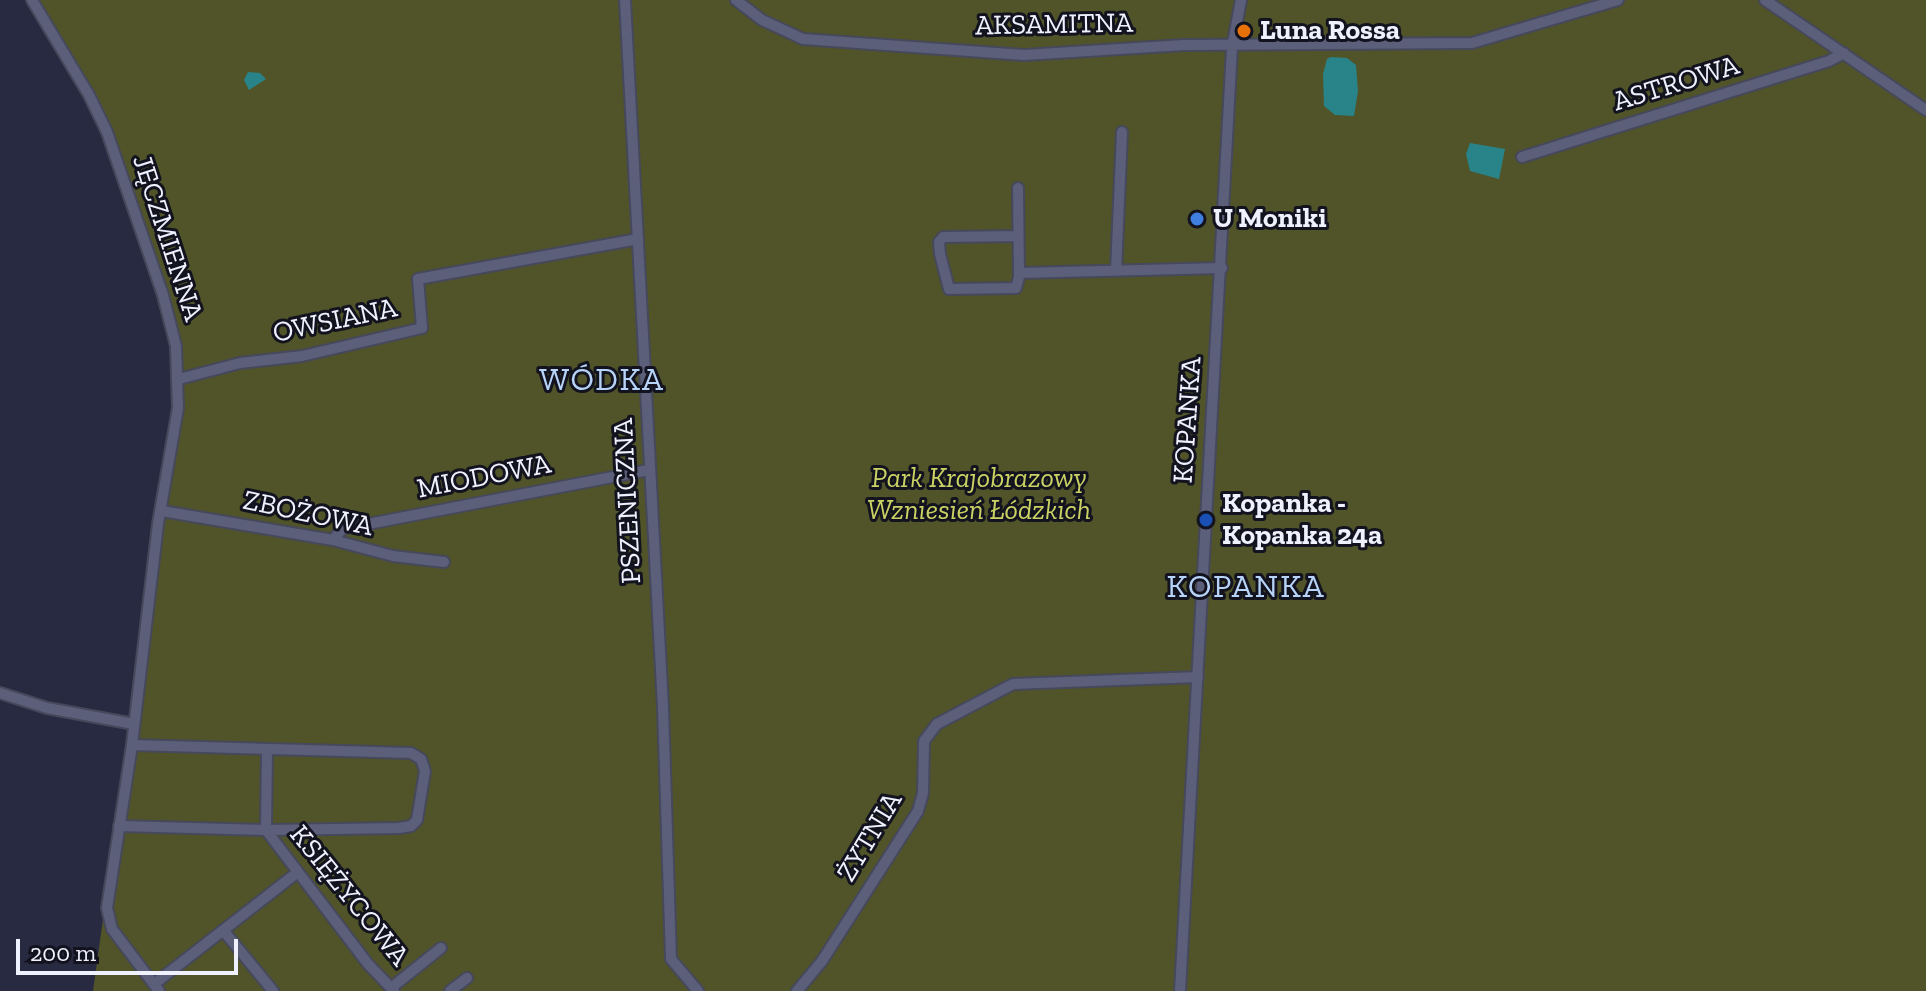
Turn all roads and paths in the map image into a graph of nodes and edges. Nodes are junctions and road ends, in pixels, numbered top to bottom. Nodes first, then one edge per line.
1 (32, 0) edge
2 (625, 0) edge
3 (736, 0) edge
4 (1241, 0) edge
5 (1618, 0) edge
6 (1765, 0) edge
7 (1234, 44) junction
8 (1844, 53) junction
9 (1926, 110) edge
10 (1122, 132) dead end
11 (1522, 157) dead end
12 (1018, 188) dead end
13 (1018, 236) junction
14 (638, 239) junction
15 (1222, 268) junction
16 (1116, 271) junction
17 (1019, 273) junction
18 (179, 379) junction
19 (649, 470) junction
20 (162, 511) junction
21 (333, 540) junction
22 (444, 562) dead end
23 (1198, 677) junction
24 (0, 693) edge
25 (134, 724) junction
26 (132, 745) junction
27 (267, 750) junction
28 (119, 826) junction
29 (266, 830) junction
30 (298, 872) junction
31 (223, 930) junction
32 (441, 948) dead end
33 (467, 978) dead end
34 (157, 988) edge
35 (392, 989) edge
36 (273, 991) edge
37 (450, 991) edge
38 (698, 991) edge
39 (797, 991) edge
40 (1180, 991) edge

1 - 18 street, JĘCZMIENNA
2 - 14 street, PSZENICZNA
3 - 7 street, AKSAMITNA
4 - 7 street, KOPANKA
5 - 7 street, AKSAMITNA
6 - 8 street
7 - 15 street, KOPANKA
8 - 9 street
8 - 11 street, ASTROWA
10 - 16 street
12 - 13 street
13 - 17 street
13 - 17 street
14 - 18 street, OWSIANA
14 - 19 street, PSZENICZNA
15 - 16 street
15 - 23 street, KOPANKA
16 - 17 street
18 - 20 street, JĘCZMIENNA
19 - 21 street, MIODOWA
19 - 38 street, PSZENICZNA
20 - 21 street, ZBOŻOWA
20 - 25 street, JĘCZMIENNA
21 - 22 street, ZBOŻOWA
23 - 39 street, ŻYTNIA
23 - 40 street, KOPANKA
24 - 25 street
25 - 26 street, JĘCZMIENNA
26 - 27 street
26 - 28 street, JĘCZMIENNA
27 - 29 street
27 - 29 street
28 - 29 street
28 - 34 street, JĘCZMIENNA
29 - 30 street, KSIĘŻYCOWA
30 - 31 street
30 - 35 street, KSIĘŻYCOWA
31 - 34 street
31 - 36 street
32 - 35 street
33 - 37 street

